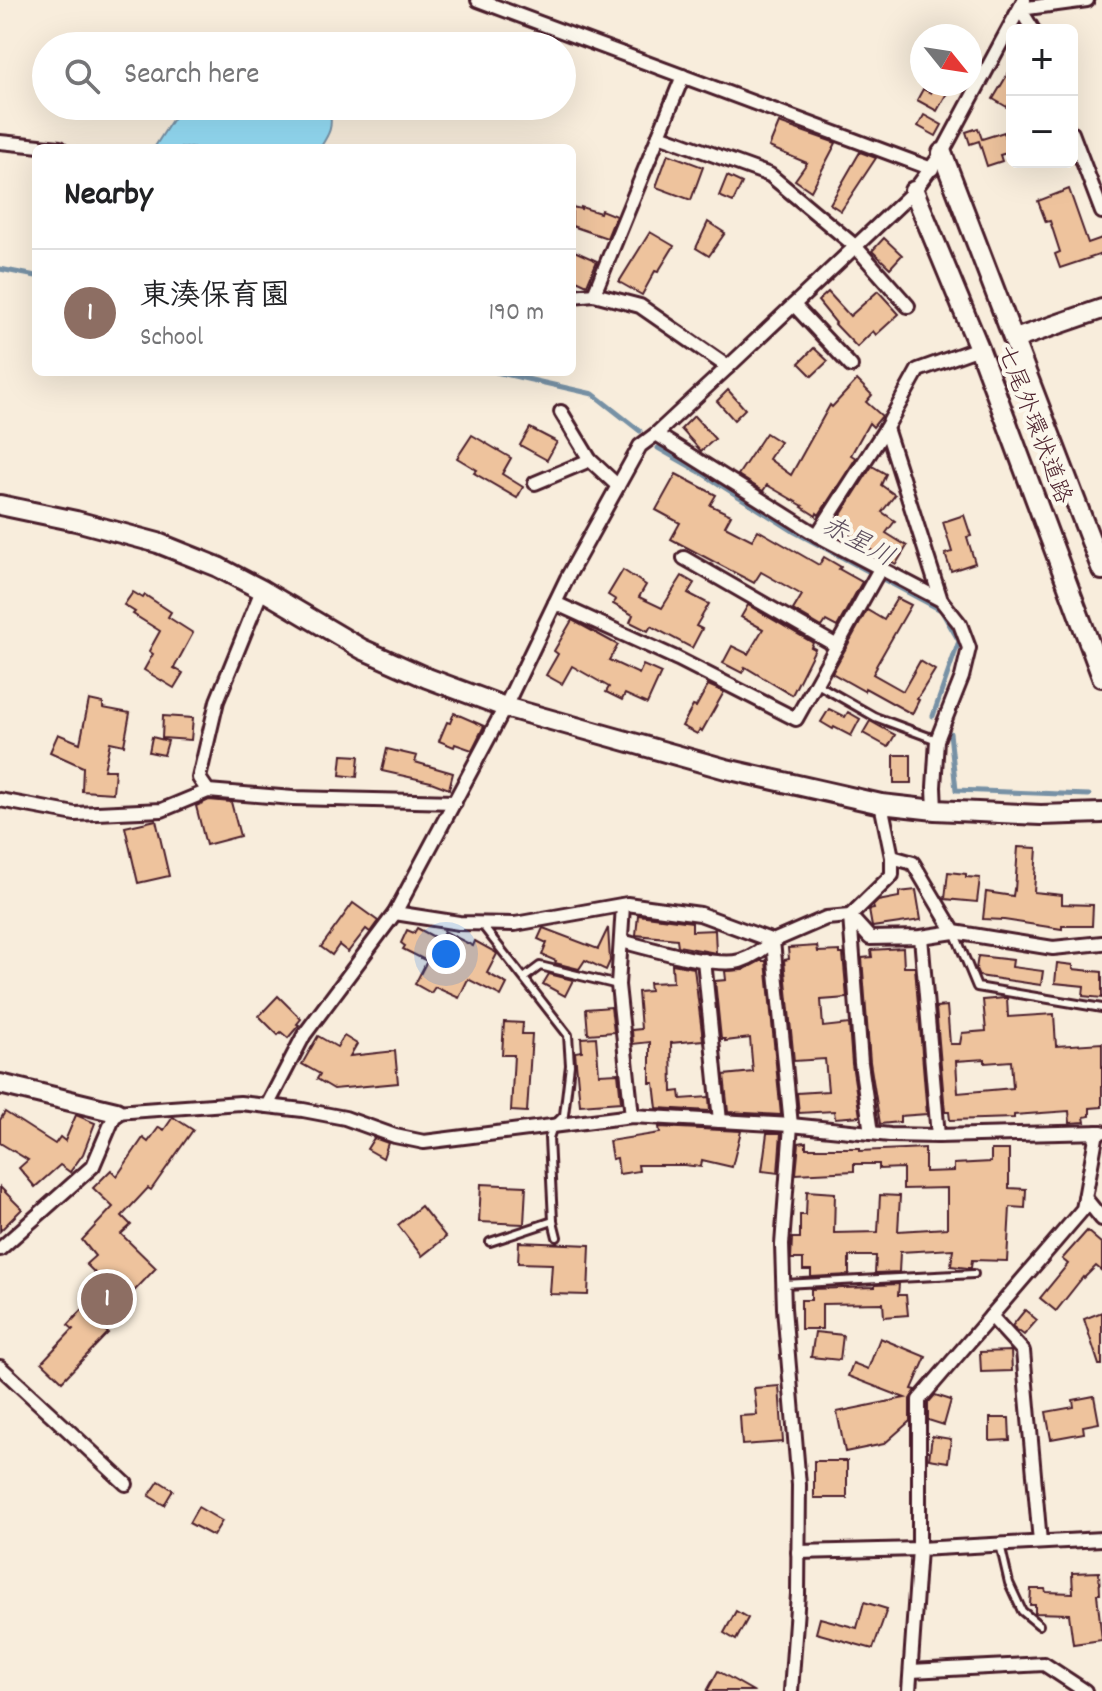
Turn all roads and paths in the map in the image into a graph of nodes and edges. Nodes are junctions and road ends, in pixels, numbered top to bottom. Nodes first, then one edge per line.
1 (478, 0) edge
2 (1087, 0) edge
3 (1022, 4) edge
4 (1030, 24) edge
5 (564, 32) edge
6 (576, 36) edge
7 (683, 76) junction
8 (659, 135) junction
9 (0, 142) edge
10 (32, 145) edge
11 (1078, 149) edge
12 (937, 161) junction
13 (914, 191) junction
14 (1102, 212) edge
15 (855, 246) junction
16 (594, 294) junction
17 (576, 296) edge
18 (794, 305) junction
19 (908, 306) dead end
20 (1102, 309) edge
21 (1015, 339) junction
22 (979, 348) junction
23 (851, 366) dead end
24 (728, 367) junction
25 (561, 412) dead end
26 (886, 428) junction
27 (656, 434) junction
28 (590, 460) junction
29 (535, 483) dead end
30 (618, 486) junction
31 (0, 505) edge
32 (817, 535) junction
33 (684, 558) dead end
34 (881, 567) junction
35 (1102, 570) edge
36 (262, 590) junction
37 (941, 600) junction
38 (555, 603) junction
39 (837, 646) junction
40 (1102, 677) edge
41 (817, 684) junction
42 (505, 707) junction
43 (937, 740) junction
44 (208, 791) junction
45 (0, 800) edge
46 (455, 802) junction
47 (881, 804) junction
48 (935, 810) junction
49 (1102, 813) edge
50 (892, 857) junction
51 (623, 905) junction
52 (395, 913) junction
53 (850, 916) junction
54 (482, 924) junction
55 (954, 932) junction
56 (921, 937) junction
57 (621, 941) junction
58 (773, 941) junction
59 (1102, 943) edge
60 (704, 960) junction
61 (524, 978) junction
62 (618, 985) junction
63 (1102, 1008) edge
64 (0, 1084) edge
65 (267, 1106) junction
66 (116, 1112) junction
67 (632, 1116) junction
68 (720, 1121) junction
69 (791, 1125) junction
70 (553, 1126) junction
71 (1100, 1132) edge
72 (871, 1133) junction
73 (938, 1136) junction
74 (1085, 1198) junction
75 (1102, 1219) edge
76 (553, 1221) junction
77 (557, 1237) dead end
78 (490, 1242) dead end
79 (0, 1249) edge
80 (974, 1274) dead end
81 (784, 1284) junction
82 (991, 1316) junction
83 (0, 1367) edge
84 (126, 1484) dead end
85 (1102, 1539) edge
86 (1040, 1542) junction
87 (1000, 1544) junction
88 (919, 1549) junction
89 (798, 1552) junction
90 (1039, 1625) dead end
91 (911, 1671) junction
92 (791, 1691) edge
93 (909, 1691) edge
94 (1085, 1691) edge

1 - 5 street
2 - 3 street
3 - 4 street
3 - 12 street
6 - 7 street
7 - 8 street
7 - 12 street
8 - 15 street
8 - 16 street
9 - 10 street
11 - 14 street
12 - 13 street
12 - 21 street, 七尾外環状道路
13 - 15 street
13 - 22 street, 七尾外環状道路
15 - 18 street
15 - 19 street
16 - 17 street
16 - 24 street
18 - 23 street
18 - 24 street
20 - 21 street
21 - 35 street, 七尾外環状道路
22 - 26 street
22 - 40 street, 七尾外環状道路
24 - 27 street
25 - 28 street
26 - 32 street
26 - 37 street
27 - 30 street
27 - 32 street
28 - 29 street
28 - 30 street
30 - 38 street
31 - 36 street
32 - 34 street
33 - 39 street
34 - 37 street
34 - 39 street
36 - 42 street
36 - 44 street
37 - 43 street
38 - 41 street
38 - 42 street
39 - 41 street
41 - 43 lane
42 - 46 street
42 - 47 street
43 - 48 street
44 - 45 street
44 - 46 street
46 - 52 street
47 - 48 street
47 - 50 street
48 - 49 street
50 - 53 street
50 - 55 street
51 - 54 street
51 - 57 street
51 - 58 street
52 - 54 street
52 - 65 street
53 - 56 street
53 - 58 street
53 - 72 street
54 - 61 lane
55 - 56 street
55 - 59 street
55 - 63 lane
56 - 73 street
57 - 60 street
57 - 62 street
58 - 60 street
58 - 69 street
60 - 68 street
61 - 62 lane
61 - 70 lane
62 - 67 street
64 - 66 street
65 - 66 street
65 - 70 street
66 - 79 street
67 - 68 street
67 - 70 street
68 - 69 street
69 - 72 street
69 - 81 street
70 - 76 lane
71 - 73 street
71 - 74 street
72 - 73 street
74 - 75 street
74 - 82 street
76 - 77 lane
76 - 78 lane
80 - 81 lane
81 - 89 street
82 - 86 street
82 - 88 street
83 - 84 street
85 - 86 street
86 - 87 street
87 - 88 street
87 - 90 lane
88 - 89 street
88 - 91 street
89 - 92 street
91 - 93 street
91 - 94 street

